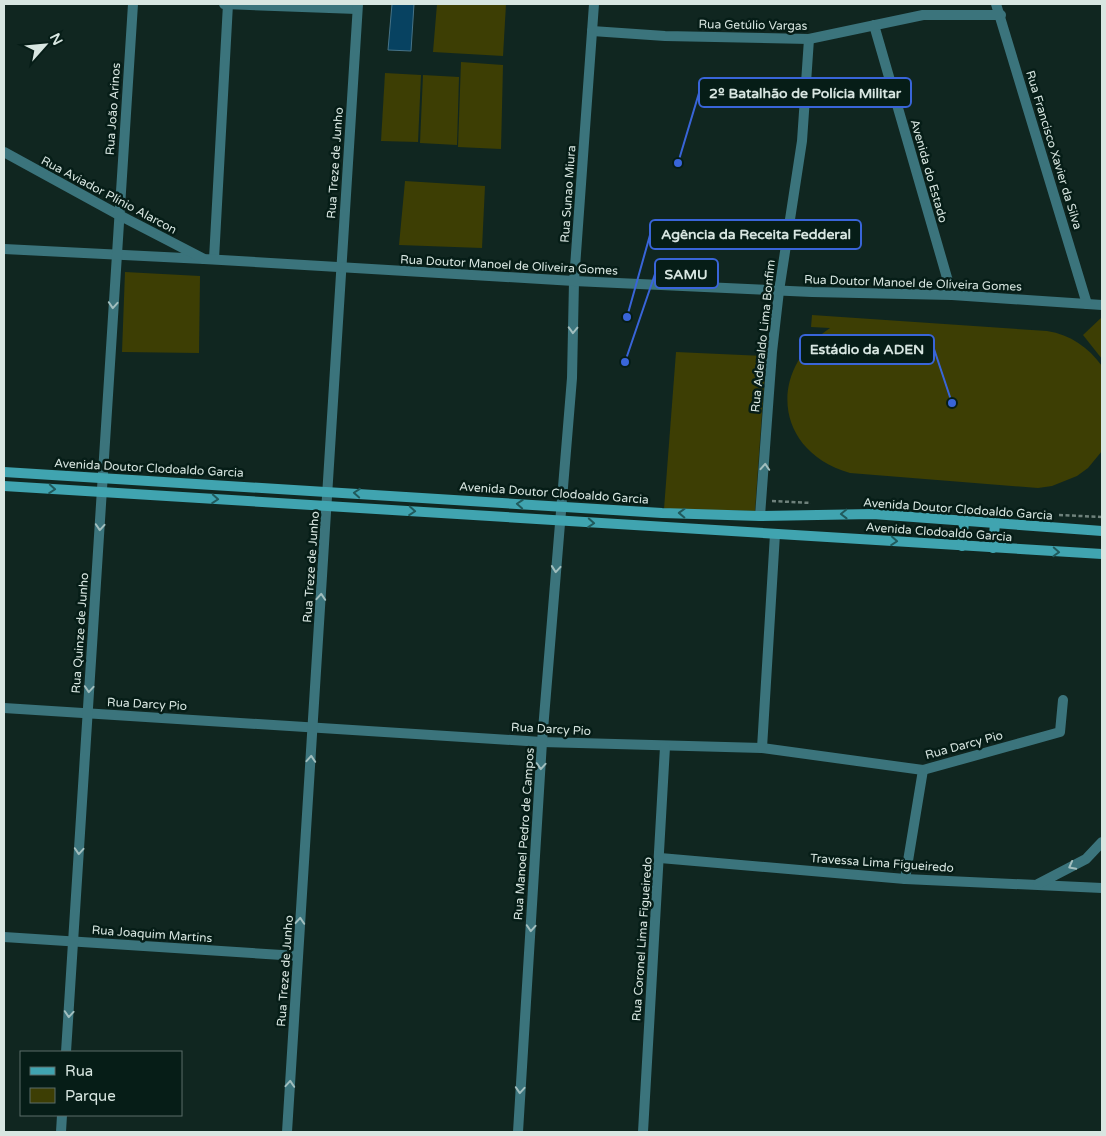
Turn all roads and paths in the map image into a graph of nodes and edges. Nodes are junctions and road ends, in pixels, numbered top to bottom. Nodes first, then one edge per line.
1 (133, 4) edge
2 (224, 4) edge
3 (228, 4) edge
4 (594, 4) edge
5 (996, 4) edge
6 (357, 6) edge
7 (1001, 15) junction
8 (874, 25) junction
9 (592, 31) junction
10 (809, 39) junction
11 (4, 152) edge
12 (119, 215) junction
13 (4, 249) edge
14 (116, 256) junction
15 (209, 259) junction
16 (341, 268) junction
17 (574, 281) junction
18 (778, 291) junction
19 (952, 294) junction
20 (1088, 304) junction
21 (1102, 305) edge
22 (4, 472) edge
23 (103, 478) junction
24 (4, 486) edge
25 (328, 491) junction
26 (102, 492) junction
27 (327, 506) junction
28 (562, 507) junction
29 (760, 516) junction
30 (560, 521) junction
31 (964, 521) junction
32 (996, 523) junction
33 (1102, 531) edge
34 (775, 534) junction
35 (962, 546) junction
36 (994, 548) junction
37 (1102, 554) edge
38 (1062, 700) dead end
39 (4, 708) edge
40 (88, 713) junction
41 (313, 727) junction
42 (542, 742) junction
43 (665, 747) junction
44 (762, 748) junction
45 (924, 770) junction
46 (1102, 842) edge
47 (660, 858) junction
48 (904, 879) junction
49 (1037, 884) junction
50 (1102, 888) edge
51 (4, 937) edge
52 (73, 942) junction
53 (298, 956) junction
54 (66, 1051) edge
55 (62, 1116) edge
56 (61, 1132) edge
57 (287, 1132) edge
58 (518, 1132) edge
59 (643, 1132) edge

1 - 12 street, Rua João Arinos
2 - 3 street
3 - 6 street
3 - 15 street
4 - 9 street, Rua Sunao Miura
5 - 7 street, Rua Francisco Xavier da Silva
6 - 16 street, Rua Treze de Junho
7 - 8 street, Rua Getúlio Vargas
7 - 20 street, Rua Francisco Xavier da Silva
8 - 10 street, Rua Getúlio Vargas
8 - 19 street, Avenida do Estado
9 - 10 street, Rua Getúlio Vargas
9 - 17 street, Rua Sunao Miura
10 - 18 street, Rua Aderaldo Lima Bonfim
11 - 12 street, Rua Aviador Plínio Alarcon
12 - 14 street, Rua Quinze de Junho
12 - 15 street, Rua Aviador Plínio Alarcon
13 - 14 street, Rua Doutor Manoel de Oliveira Gomes
14 - 15 street, Rua Doutor Manoel de Oliveira Gomes
14 -> 23 street, Rua Quinze de Junho
15 - 16 street, Rua Doutor Manoel de Oliveira Gomes
16 - 17 street, Rua Doutor Manoel de Oliveira Gomes
16 - 25 street, Rua Treze de Junho
17 - 18 street, Rua Doutor Manoel de Oliveira Gomes
17 -> 28 street, Rua Sunao Miura
18 - 19 street, Rua Doutor Manoel de Oliveira Gomes
29 -> 18 street, Rua Aderaldo Lima Bonfim
19 - 20 street, Rua Doutor Manoel de Oliveira Gomes
20 - 21 street, Rua Doutor Manoel de Oliveira Gomes
22 - 23 main road, Avenida Doutor Clodoaldo Garcia
23 - 25 main road, Avenida Doutor Clodoaldo Garcia
23 - 26 street, Rua Quinze de Junho
24 -> 26 main road
25 - 27 street, Rua Treze de Junho
28 -> 25 main road, Avenida Doutor Clodoaldo Garcia
26 -> 27 main road
26 -> 40 street, Rua Quinze de Junho
27 -> 30 main road
41 -> 27 street, Rua Treze de Junho
29 -> 28 main road, Avenida Doutor Clodoaldo Garcia
28 - 30 street, Rua Manoel Pedro de Campos
31 -> 29 main road, Avenida Doutor Clodoaldo Garcia
30 -> 34 main road
30 -> 42 street, Rua Manoel Pedro de Campos
31 - 32 main road, Avenida Doutor Clodoaldo Garcia
31 - 35 main road
32 - 33 main road, Avenida Doutor Clodoaldo Garcia
32 - 36 main road
34 -> 35 main road, Avenida Clodoaldo Garcia
34 - 44 street
35 - 36 main road, Avenida Clodoaldo Garcia
36 -> 37 main road, Avenida Clodoaldo Garcia
38 - 45 street, Rua Darcy Pio
39 - 40 street, Rua Darcy Pio
40 - 41 street, Rua Darcy Pio
40 -> 52 street, Rua Quinze de Junho
41 - 42 street, Rua Darcy Pio
53 -> 41 street, Rua Treze de Junho
42 - 43 street, Rua Darcy Pio
42 -> 58 street, Rua Manoel Pedro de Campos
43 - 44 street, Rua Darcy Pio
43 - 47 street, Rua Coronel Lima Figueiredo
44 - 45 street, Rua Darcy Pio
45 - 48 street
46 -> 49 street
47 - 48 street, Travessa Lima Figueiredo
47 - 59 street, Rua Coronel Lima Figueiredo
48 - 49 street, Travessa Lima Figueiredo
49 - 50 street, Travessa Lima Figueiredo
51 - 52 street, Rua Joaquim Martins
52 - 53 street, Rua Joaquim Martins
52 -> 54 street, Rua Quinze de Junho
57 -> 53 street, Rua Treze de Junho
55 - 56 street

